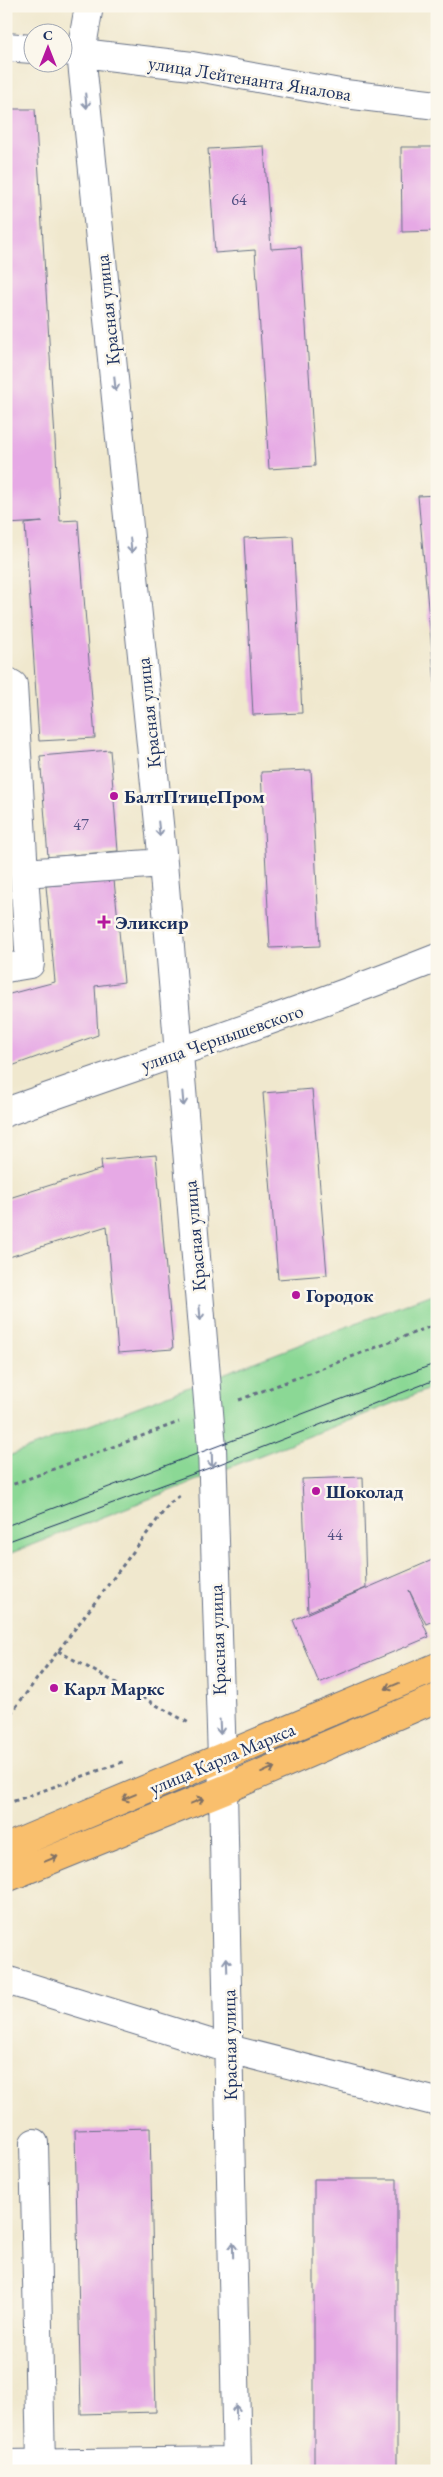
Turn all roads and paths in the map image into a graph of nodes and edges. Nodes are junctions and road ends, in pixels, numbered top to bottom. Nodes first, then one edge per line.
1 (89, 6) edge
2 (6, 48) edge
3 (22, 49) edge
4 (72, 52) edge
5 (437, 104) edge
6 (6, 681) edge
7 (163, 863) junction
8 (24, 873) junction
9 (437, 958) edge
10 (6, 968) edge
11 (179, 1050) junction
12 (6, 1112) edge
13 (190, 1489) dead end
14 (58, 1651) junction
15 (437, 1667) edge
16 (437, 1698) edge
17 (6, 1720) edge
18 (197, 1727) dead end
19 (222, 1758) junction
20 (224, 1790) junction
21 (6, 1848) edge
22 (6, 1878) edge
23 (6, 1980) edge
24 (229, 2049) junction
25 (437, 2102) edge
26 (34, 2143) dead end
27 (6, 2464) edge
28 (41, 2464) junction
29 (236, 2466) edge

1 - 4 street, Красная улица
2 - 3 street
4 - 5 street, улица Лейтенанта Яналова
4 -> 7 street, Красная улица
6 - 8 street
7 - 8 street
7 - 11 street, Красная улица
8 - 10 street
9 - 11 street, улица Чернышевского
11 - 12 street, улица Чернышевского
11 -> 19 street, Красная улица
13 - 14 path
14 - 17 path
14 - 18 path
15 -> 19 main road, улица Карла Маркса
20 -> 16 main road, улица Карла Маркса
19 - 20 street, Красная улица
19 -> 21 main road, улица Карла Маркса
22 -> 20 main road, улица Карла Маркса
24 -> 20 street, Красная улица
23 - 24 street
24 - 25 street
29 -> 24 street, Красная улица
26 - 28 street
27 - 28 street
28 - 29 street

